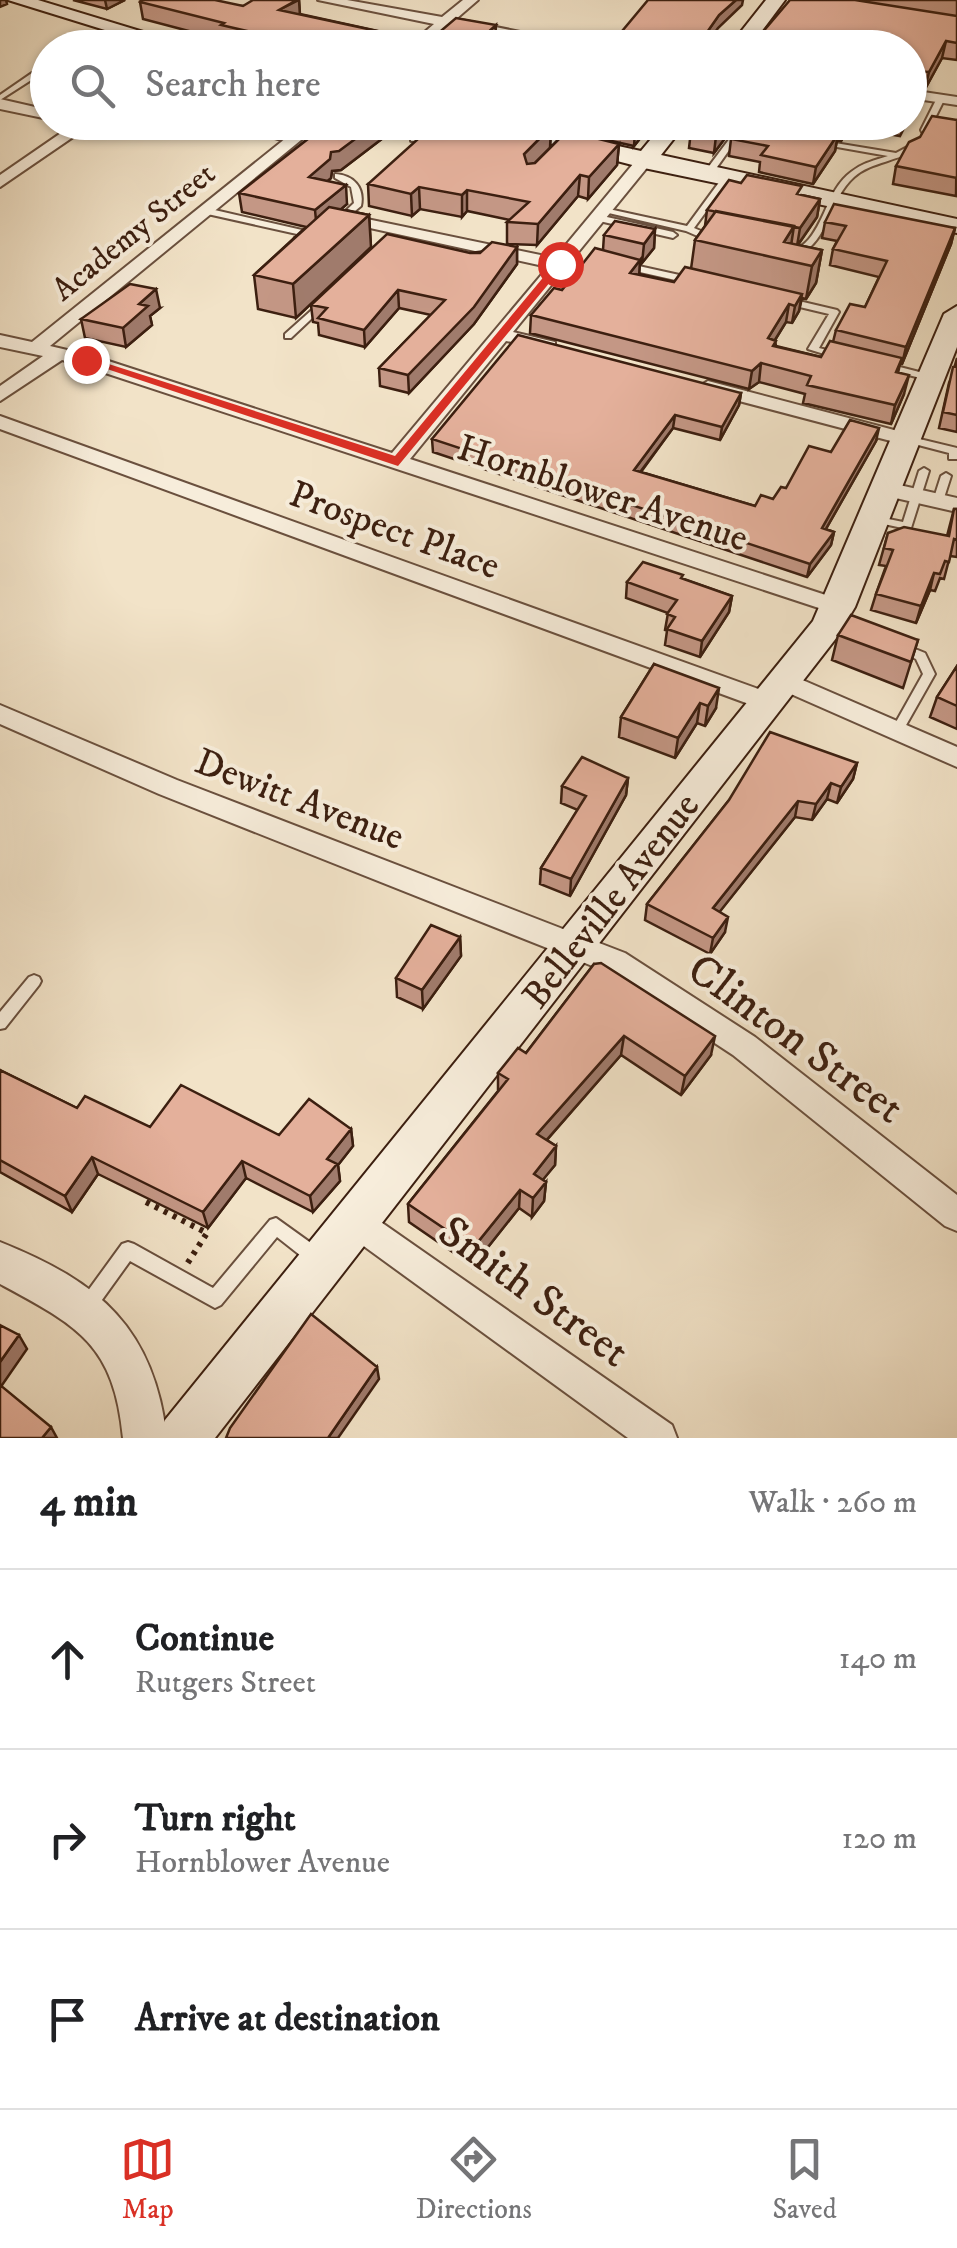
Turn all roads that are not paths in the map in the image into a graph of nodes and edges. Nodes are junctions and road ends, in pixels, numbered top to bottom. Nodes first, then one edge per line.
1 (17, 0) edge
2 (325, 0) edge
3 (471, 0) edge
4 (776, 0) edge
5 (444, 22) junction
6 (123, 30) edge
7 (434, 30) edge
8 (490, 30) edge
9 (752, 30) edge
10 (30, 78) edge
11 (949, 100) edge
12 (0, 101) edge
13 (30, 109) edge
14 (927, 126) edge
15 (927, 127) edge
16 (941, 130) edge
17 (61, 140) edge
18 (286, 140) edge
19 (295, 140) edge
20 (521, 140) edge
21 (662, 140) edge
22 (737, 140) edge
23 (920, 140) edge
24 (293, 142) junction
25 (816, 142) edge
26 (896, 156) junction
27 (644, 161) junction
28 (338, 176) dead end
29 (717, 177) junction
30 (0, 182) edge
31 (833, 202) junction
32 (206, 211) junction
33 (601, 215) junction
34 (338, 222) joint
35 (957, 226) edge
36 (401, 229) junction
37 (690, 229) junction
38 (302, 233) junction
39 (673, 236) dead end
40 (320, 238) edge
41 (387, 242) edge
42 (734, 244) edge
43 (781, 254) edge
44 (280, 258) edge
45 (570, 258) junction
46 (620, 264) edge
47 (698, 282) edge
48 (330, 296) edge
49 (776, 299) edge
50 (957, 314) edge
51 (502, 334) junction
52 (288, 336) dead end
53 (0, 341) edge
54 (35, 349) junction
55 (573, 352) edge
56 (59, 354) junction
57 (847, 358) edge
58 (864, 362) edge
59 (941, 375) edge
60 (684, 381) edge
61 (0, 395) edge
62 (0, 422) edge
63 (924, 446) junction
64 (955, 453) edge
65 (398, 462) junction
66 (924, 471) dead end
67 (946, 476) dead end
68 (914, 502) edge
69 (839, 619) junction
70 (886, 642) edge
71 (775, 691) junction
72 (0, 714) edge
73 (897, 731) junction
74 (957, 758) edge
75 (576, 944) junction
76 (34, 981) dead end
77 (0, 1023) edge
78 (957, 1215) edge
79 (355, 1220) junction
80 (0, 1262) edge
81 (322, 1262) junction
82 (86, 1309) junction
83 (145, 1438) edge
84 (183, 1438) edge
85 (659, 1438) edge

1 - 6 main road
2 - 5 street
3 - 5 street
4 - 9 main road
5 - 7 street
5 - 8 street
10 - 12 lane
11 - 14 lane
12 - 13 street
15 - 16 lane
17 - 30 street
18 - 24 lane
19 - 24 street, Academy Street
20 - 27 main road
21 - 27 main road
22 - 29 lane
23 - 26 lane
24 - 32 street, Academy Street
25 - 26 lane
26 - 31 lane
27 - 29 main road
27 - 33 street
28 - 34 lane
29 - 31 main road
29 - 37 lane
31 - 35 main road
31 - 43 lane
32 - 38 lane
32 - 54 street, Academy Street
33 - 37 lane
33 - 39 lane
33 - 45 street
34 - 36 street
36 - 41 lane
36 - 45 street
37 - 42 lane
38 - 40 lane
38 - 44 lane
45 - 51 street
46 - 47 lane
48 - 52 lane
49 - 57 lane
50 - 59 main road, Belleville Avenue
51 - 55 street
51 - 65 street
53 - 54 street, Hornblower Avenue
54 - 56 street, Hornblower Avenue
56 - 61 street
56 - 65 street, Hornblower Avenue
58 - 59 lane
59 - 63 main road, Belleville Avenue
60 - 63 street
62 - 71 street, Prospect Place
63 - 64 lane
63 - 68 main road, Belleville Avenue
65 - 69 street, Hornblower Avenue
66 - 68 lane
67 - 68 lane
68 - 69 main road, Belleville Avenue
69 - 71 main road, Belleville Avenue
70 - 73 lane
71 - 73 street, Prospect Place
71 - 75 main road, Belleville Avenue
72 - 75 street, Dewitt Avenue
73 - 74 street, Prospect Place
75 - 78 street, Clinton Street
75 - 79 main road, Belleville Avenue
76 - 77 lane
79 - 81 main road, Belleville Avenue
79 - 85 street, Smith Street
80 - 82 street
81 - 82 lane
81 - 84 main road, Belleville Avenue
82 - 83 street

